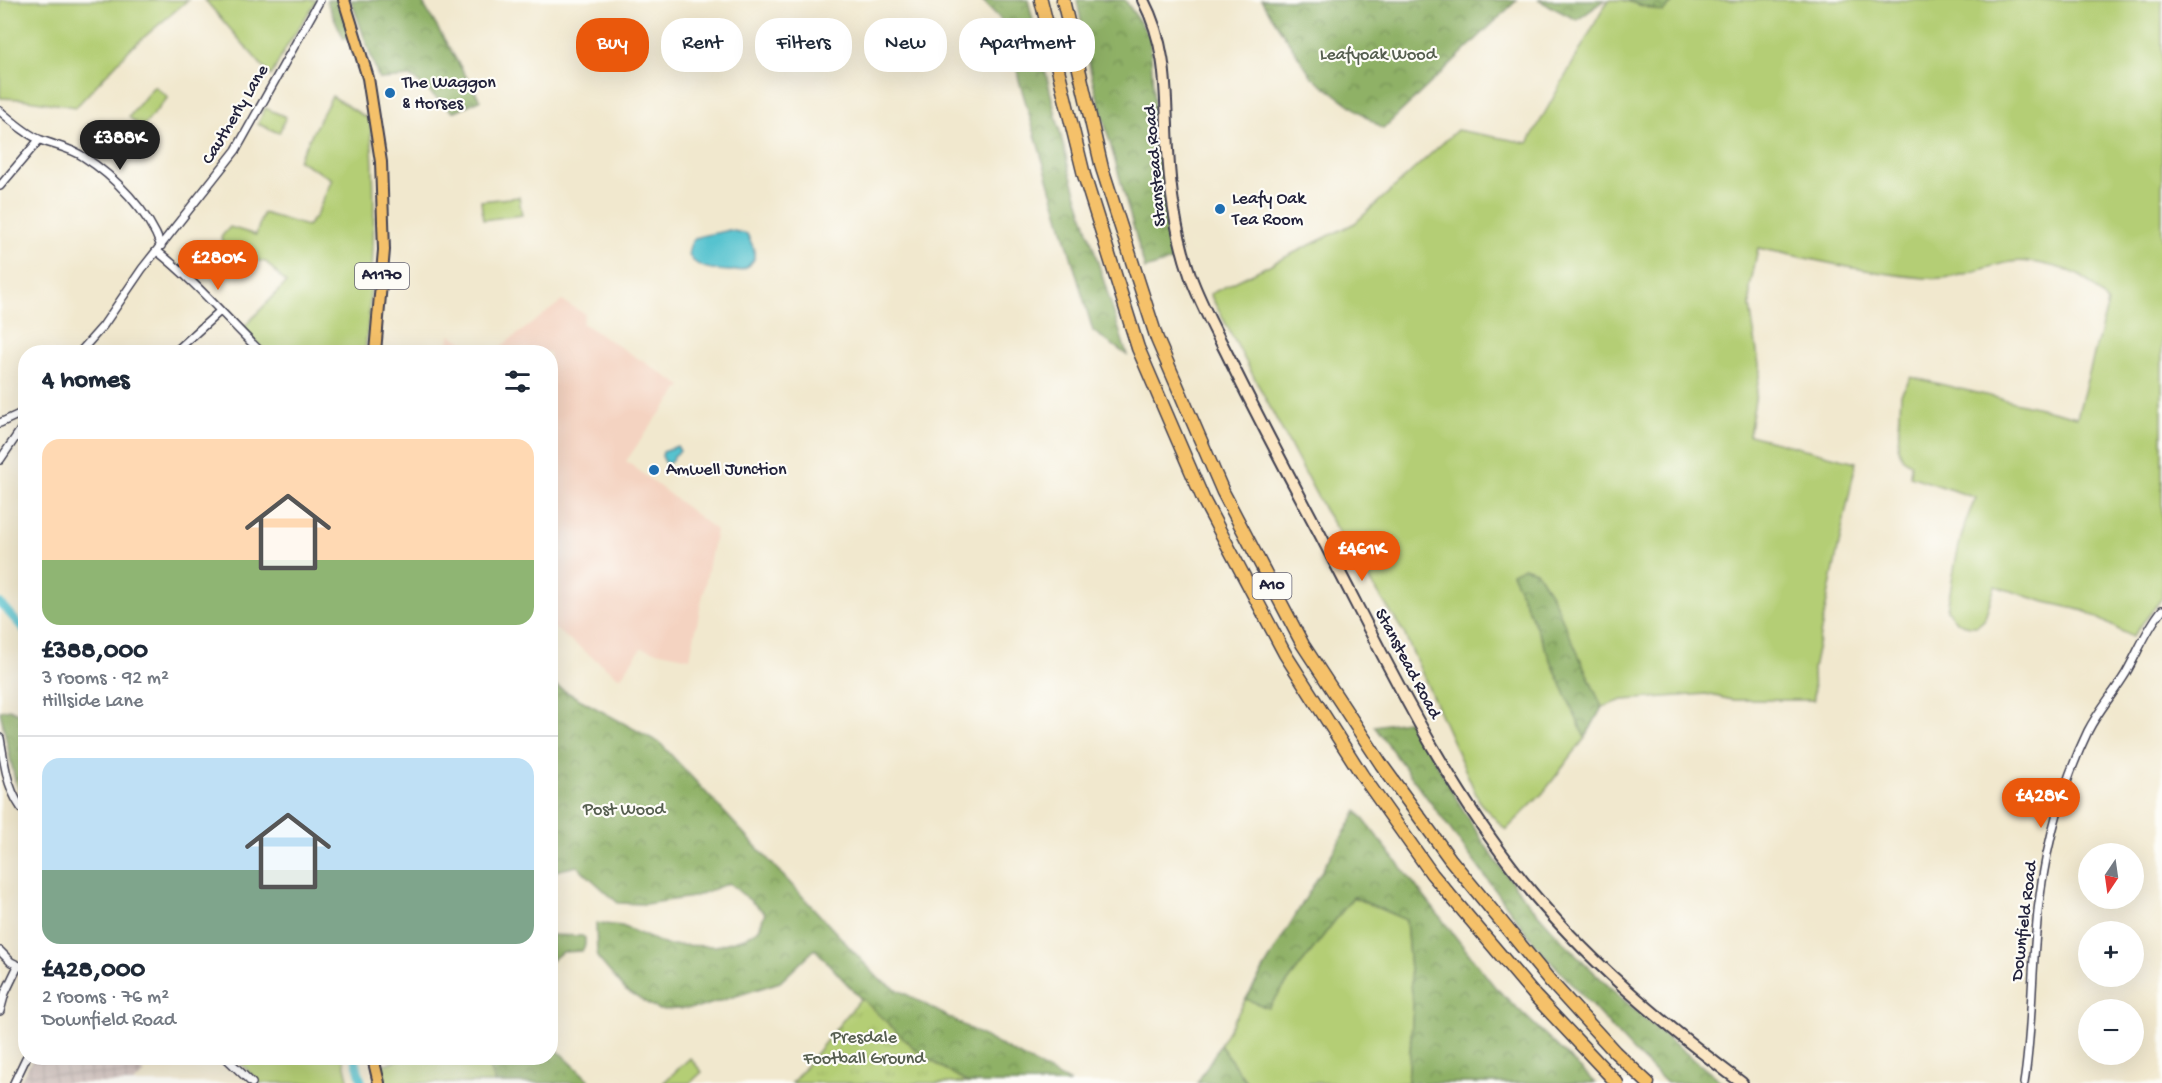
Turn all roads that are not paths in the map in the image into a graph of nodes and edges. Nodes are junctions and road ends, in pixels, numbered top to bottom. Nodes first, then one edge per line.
1 (320, 0) edge
2 (344, 0) edge
3 (1041, 0) edge
4 (1063, 0) edge
5 (1143, 0) edge
6 (0, 111) edge
7 (39, 140) junction
8 (0, 186) edge
9 (155, 229) junction
10 (172, 233) junction
11 (159, 248) junction
12 (219, 312) junction
13 (86, 345) edge
14 (183, 345) edge
15 (254, 345) edge
16 (376, 345) edge
17 (18, 415) edge
18 (0, 423) edge
19 (18, 434) edge
20 (0, 460) edge
21 (2162, 610) edge
22 (0, 738) edge
23 (18, 805) edge
24 (0, 951) edge
25 (18, 965) edge
26 (18, 974) edge
27 (0, 1011) edge
28 (23, 1065) edge
29 (233, 1065) edge
30 (375, 1065) edge
31 (14, 1083) edge
32 (252, 1083) edge
33 (379, 1083) edge
34 (1617, 1083) edge
35 (1648, 1083) edge
36 (1742, 1083) edge
37 (2024, 1083) edge

1 - 10 street, Cautherly Lane
2 - 16 main road, A1170
3 - 34 highway, A10
4 - 35 highway, A10
5 - 36 main road, Stanstead Road
6 - 7 street
7 - 8 street
7 - 9 street
9 - 10 street
9 - 11 street
10 - 11 street, Cautherly Lane
11 - 12 street
11 - 13 street, Cautherly Lane
12 - 14 street
12 - 15 street
17 - 18 street
19 - 20 street
21 - 37 street, Downfield Road
22 - 23 street
24 - 25 street
26 - 27 street
28 - 31 street
29 - 32 street
30 - 33 main road

